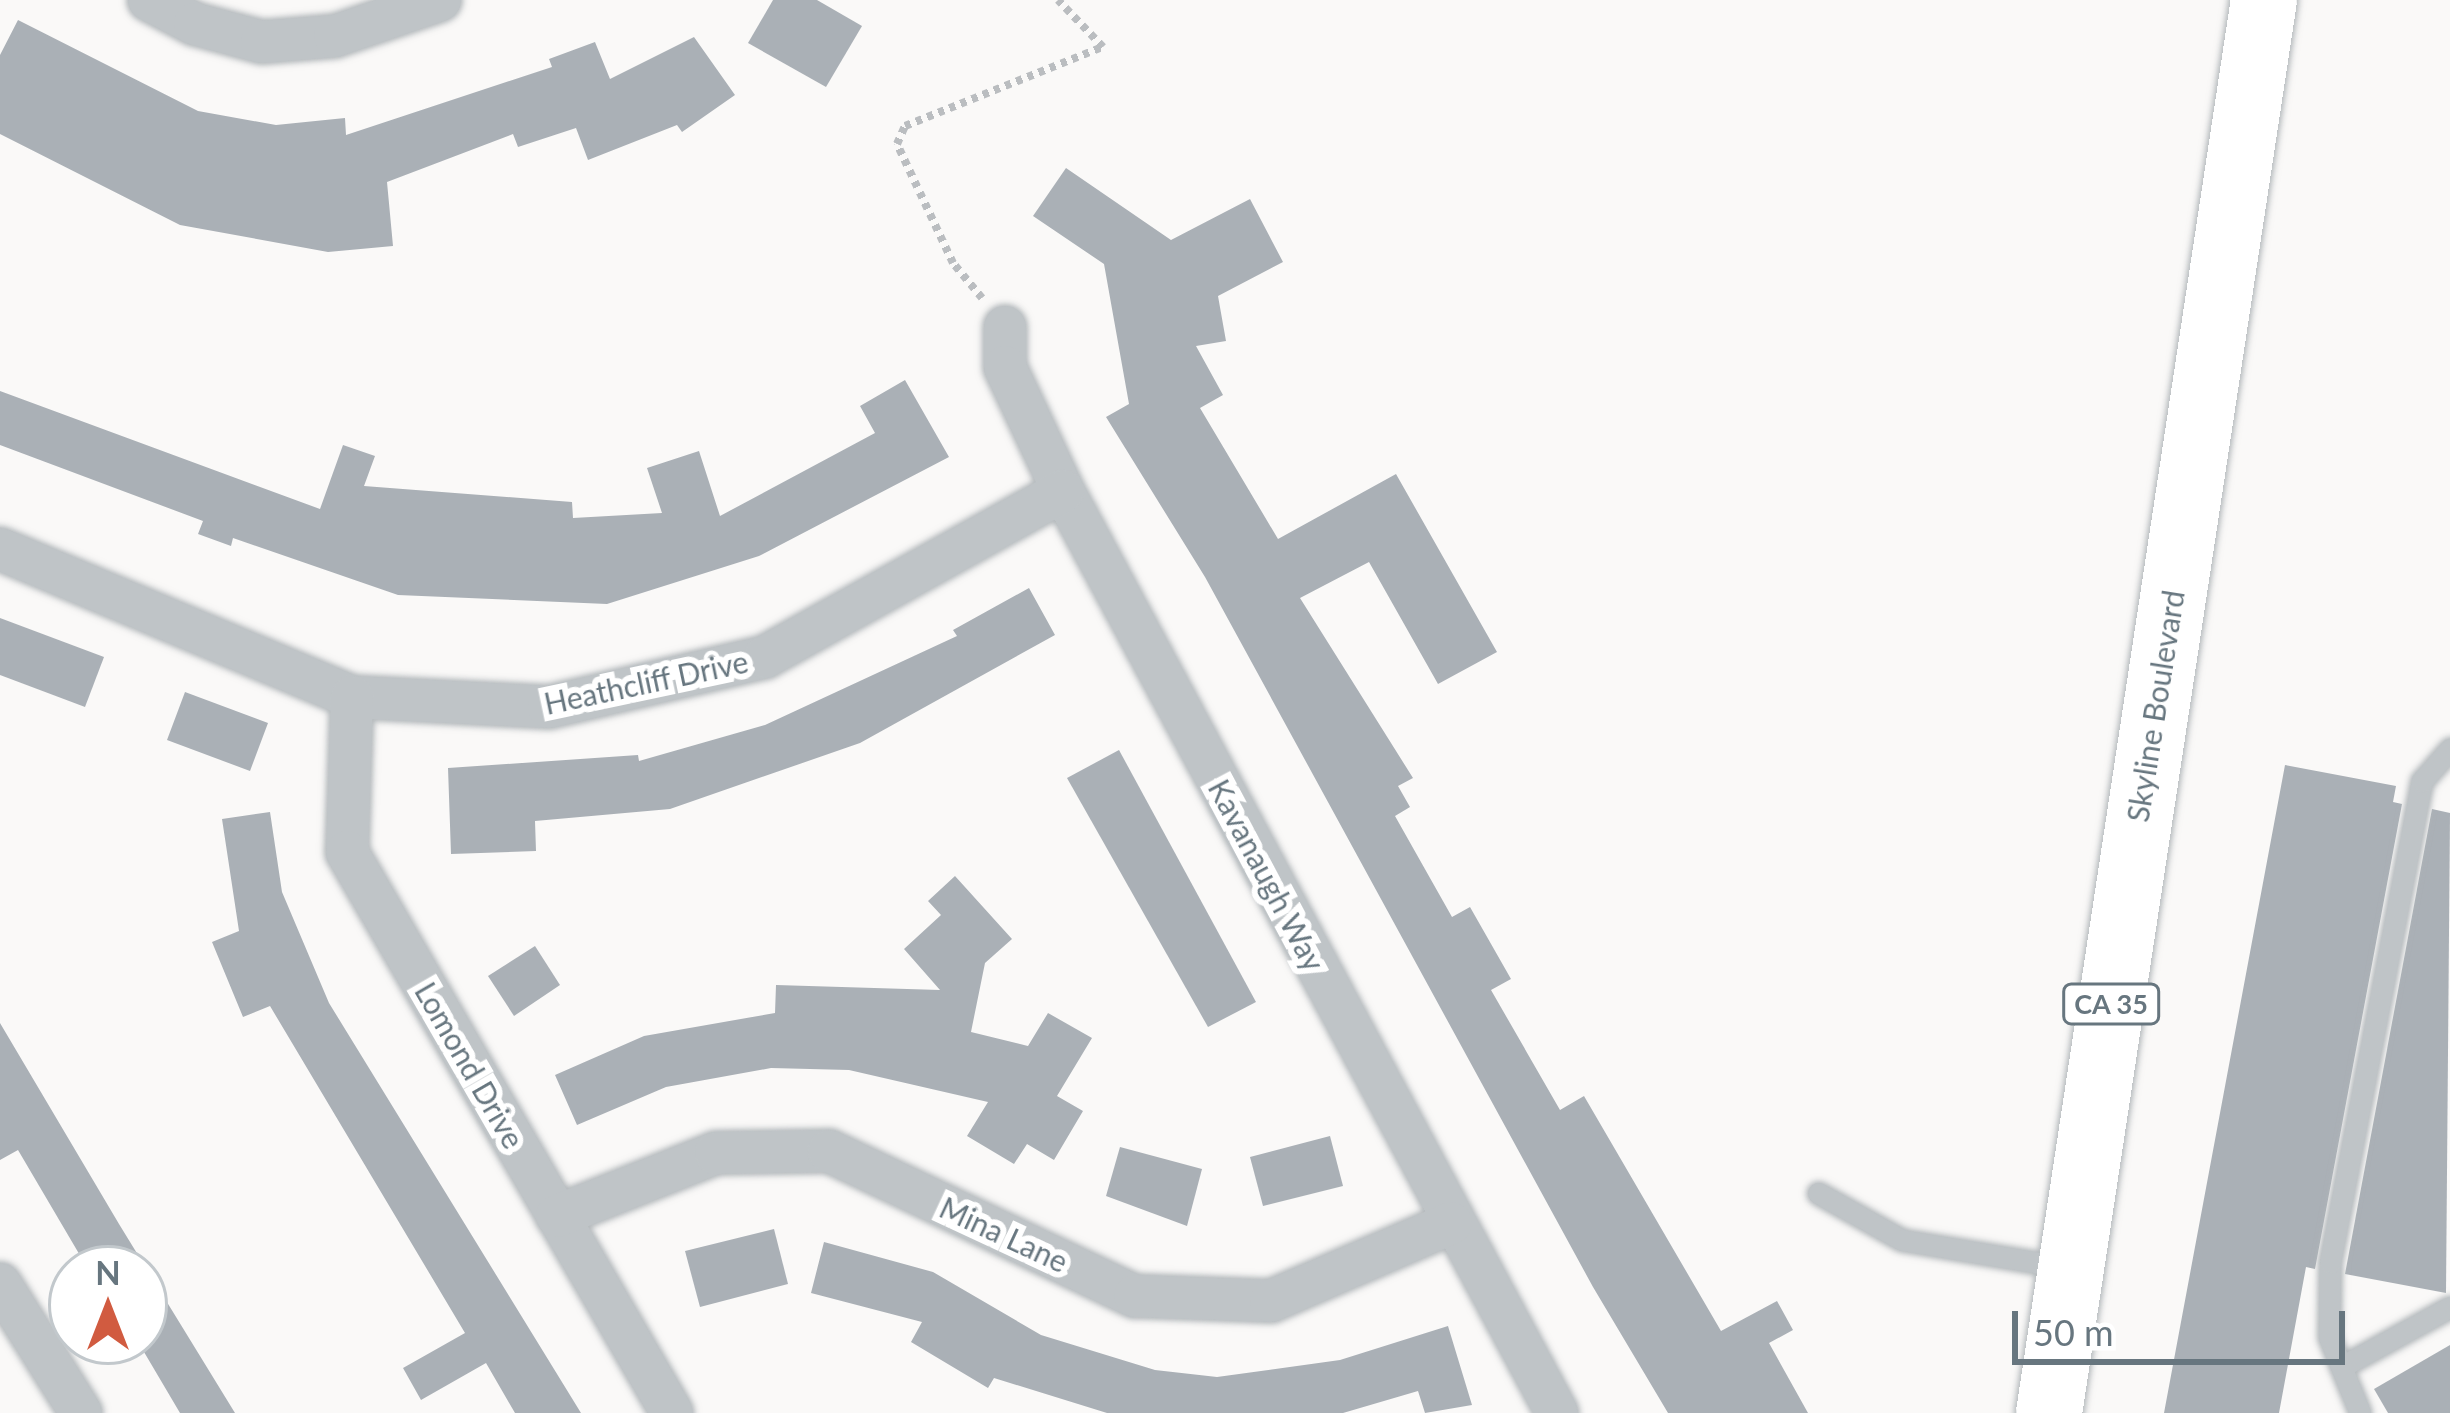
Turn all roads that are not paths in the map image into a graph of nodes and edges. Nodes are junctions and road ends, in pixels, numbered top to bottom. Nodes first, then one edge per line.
1 (149, 0) edge
2 (440, 0) edge
3 (2264, 0) edge
4 (1006, 327) road end
5 (1064, 491) junction
6 (0, 550) edge
7 (352, 697) junction
8 (2450, 749) edge
9 (1818, 1193) dead end
10 (557, 1216) junction
11 (1451, 1223) junction
12 (2071, 1268) junction
13 (0, 1284) edge
14 (2450, 1307) edge
15 (2341, 1367) junction
16 (81, 1413) edge
17 (672, 1413) edge
18 (1557, 1413) edge
19 (2049, 1413) edge
20 (2360, 1413) edge

1 - 2 street
3 - 12 main road, Skyline Boulevard / CA 35
4 - 5 street, Kavanaugh Way
5 - 7 street, Heathcliff Drive
5 - 11 street, Kavanaugh Way
6 - 7 street, Heathcliff Drive
7 - 10 street, Lomond Drive
8 - 15 lane
9 - 12 lane
10 - 11 street, Mina Lane
10 - 17 street, Lomond Drive
11 - 18 street, Kavanaugh Way
12 - 19 main road, Skyline Boulevard / CA 35
13 - 16 street
14 - 15 lane
15 - 20 lane

